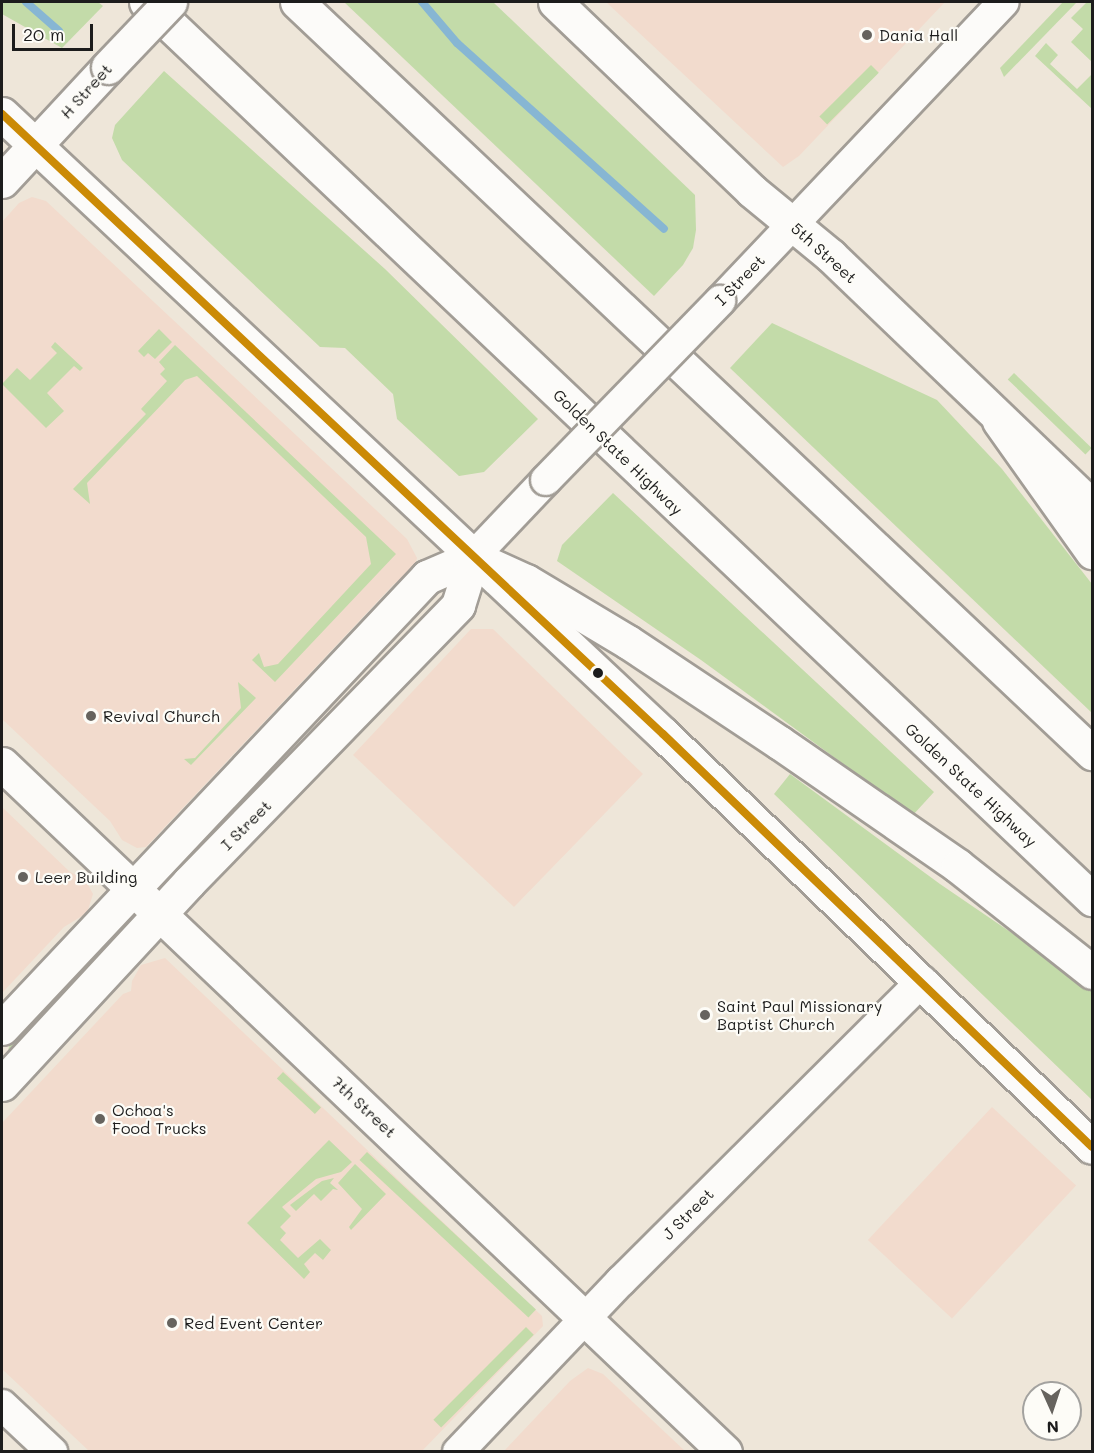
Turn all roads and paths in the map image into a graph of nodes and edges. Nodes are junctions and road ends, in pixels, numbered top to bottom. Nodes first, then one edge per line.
1 (146, 2) edge
2 (170, 2) edge
3 (297, 2) edge
4 (555, 2) edge
5 (1004, 2) edge
6 (2, 114) edge
7 (36, 146) junction
8 (2, 181) edge
9 (793, 225) junction
10 (999, 421) junction
11 (1092, 506) edge
12 (1092, 552) edge
13 (473, 557) junction
14 (1092, 753) edge
15 (2, 764) edge
16 (131, 890) junction
17 (1092, 899) edge
18 (159, 916) junction
19 (1092, 972) edge
20 (922, 981) junction
21 (2, 1028) edge
22 (2, 1084) edge
23 (1092, 1147) edge
24 (586, 1318) junction
25 (2, 1405) edge
26 (52, 1452) edge
27 (458, 1452) edge
28 (725, 1452) edge

1 - 17 main road, Golden State Highway
2 - 7 main road, H Street, bridge
3 - 14 main road
4 - 9 main road, 5th Street
5 - 9 street, I Street
6 - 7 main road
7 - 8 main road, H Street
7 - 13 main road
9 - 10 main road, 5th Street
9 - 13 street, I Street, bridge
10 - 11 main road, 5th Street
10 - 12 main road
13 - 16 main road, I Street
13 - 18 main road, I Street
13 - 19 main road
13 - 20 main road
15 - 16 main road, 7th Street
16 - 18 main road, 7th Street
16 - 21 main road, I Street
18 - 22 main road, I Street
18 - 24 main road, 7th Street
20 - 23 main road
20 - 24 street, J Street
24 - 27 street, J Street
24 - 28 main road, 7th Street
25 - 26 street

